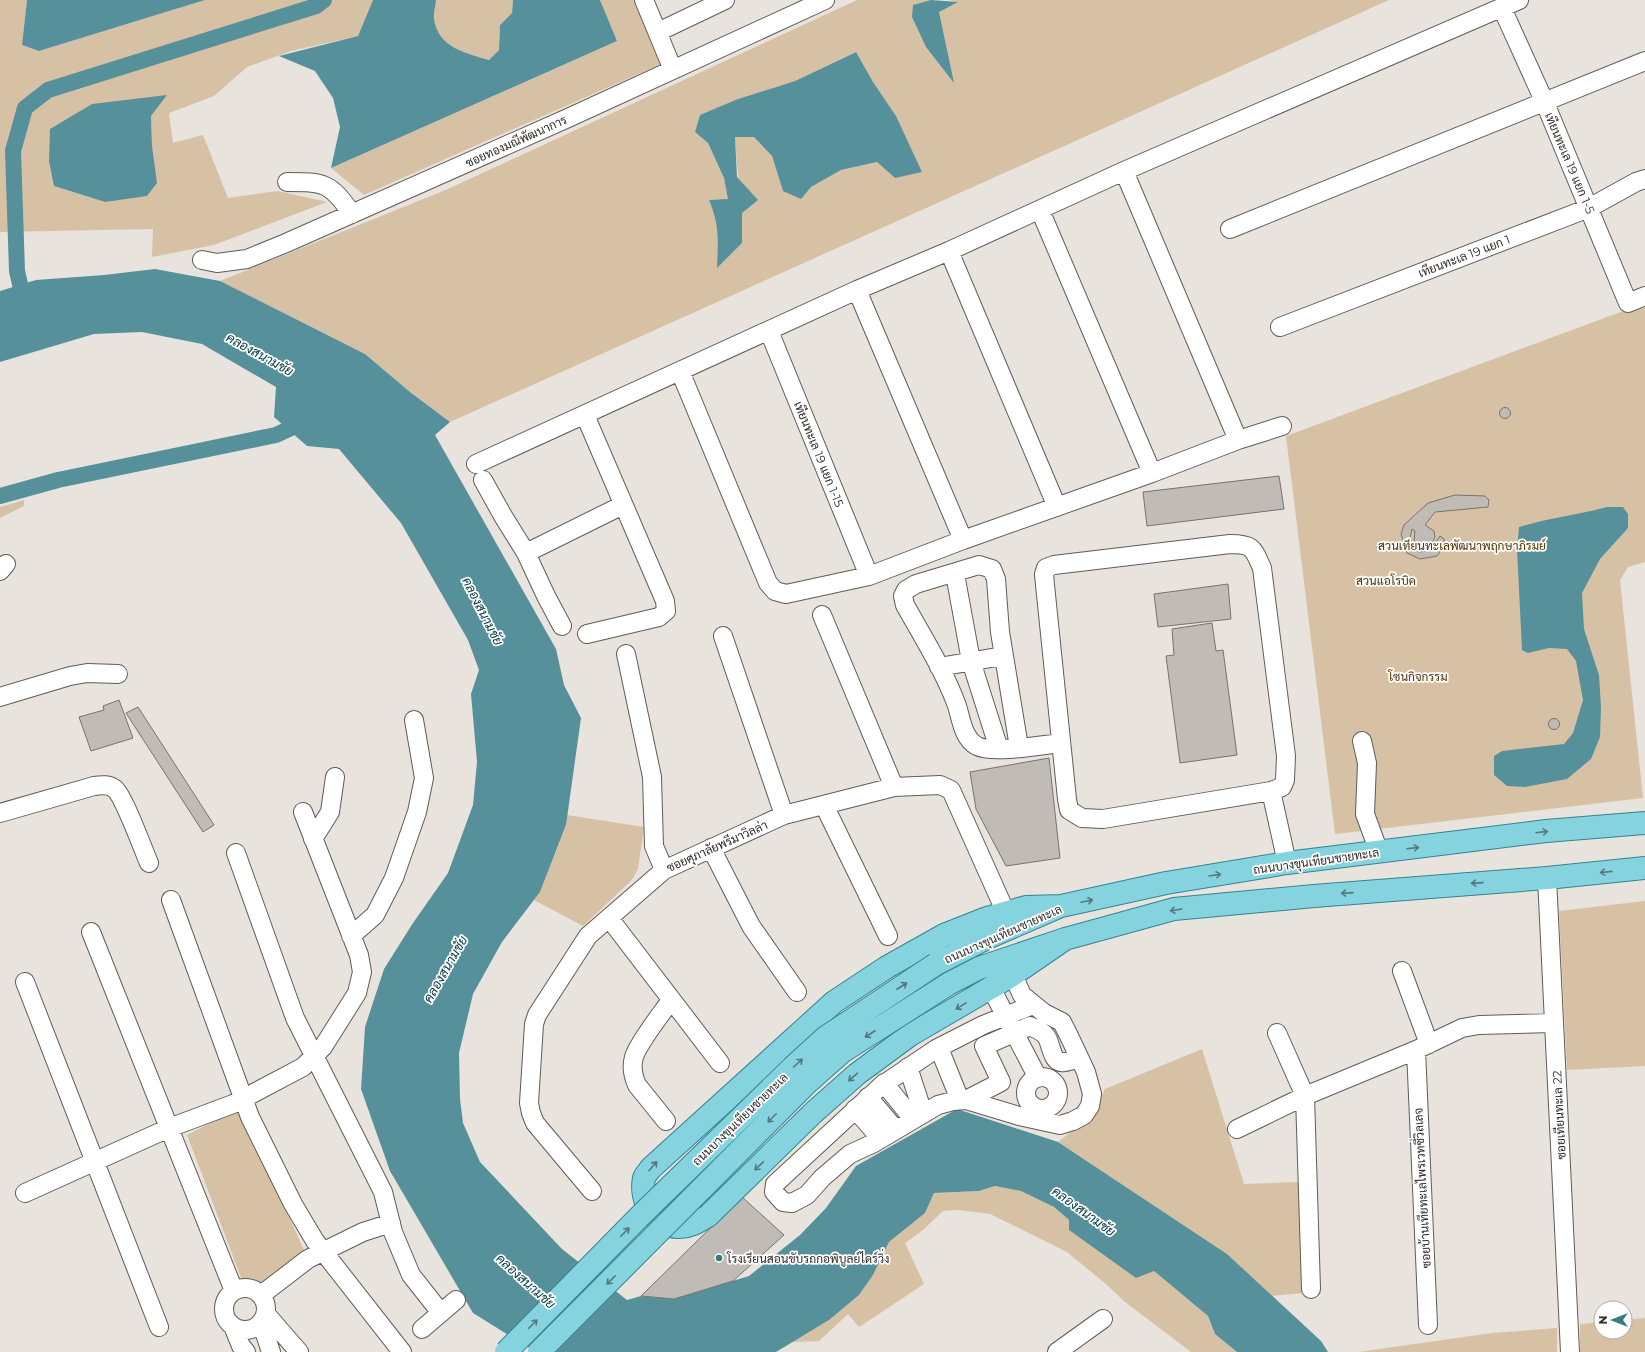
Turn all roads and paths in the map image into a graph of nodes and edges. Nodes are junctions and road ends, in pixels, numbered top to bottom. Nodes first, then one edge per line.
1 (644, 0) edge
2 (725, 0) edge
3 (823, 0) edge
4 (1519, 0) edge
5 (1502, 8) junction
6 (658, 32) junction
7 (1645, 61) edge
8 (673, 70) junction
9 (1545, 102) junction
10 (1124, 171) junction
11 (1645, 179) edge
12 (287, 182) dead end
13 (1589, 208) junction
14 (1040, 210) junction
15 (352, 214) junction
16 (1230, 229) dead end
17 (949, 251) junction
18 (202, 260) dead end
19 (857, 290) junction
20 (1645, 296) edge
21 (1280, 327) dead end
22 (768, 331) junction
23 (680, 370) junction
24 (585, 415) junction
25 (1282, 426) dead end
26 (1238, 440) junction
27 (1152, 473) junction
28 (623, 505) junction
29 (1057, 507) junction
30 (964, 540) junction
31 (526, 553) junction
32 (955, 574) junction
33 (869, 576) junction
34 (822, 615) dead end
35 (562, 626) dead end
36 (587, 634) dead end
37 (723, 636) dead end
38 (626, 654) dead end
39 (1004, 656) junction
40 (971, 661) junction
41 (939, 666) junction
42 (118, 674) dead end
43 (0, 697) edge
44 (414, 720) dead end
45 (1362, 741) dead end
46 (1061, 743) junction
47 (1019, 748) junction
48 (999, 749) junction
49 (335, 777) dead end
50 (894, 787) junction
51 (1271, 791) junction
52 (824, 805) junction
53 (303, 812) dead end
54 (0, 813) edge
55 (784, 815) junction
56 (1645, 823) edge
57 (313, 839) junction
58 (711, 848) junction
59 (1379, 852) junction
60 (236, 853) dead end
61 (149, 863) dead end
62 (1287, 863) junction
63 (1645, 868) edge
64 (664, 870) junction
65 (1547, 878) junction
66 (171, 900) dead end
67 (1061, 906) junction
68 (1006, 913) junction
69 (609, 918) junction
70 (91, 932) dead end
71 (351, 936) junction
72 (888, 936) dead end
73 (1065, 939) junction
74 (1402, 971) dead end
75 (1013, 975) junction
76 (25, 982) dead end
77 (991, 988) junction
78 (797, 992) dead end
79 (671, 1000) junction
80 (1033, 1005) junction
81 (1006, 1015) junction
82 (1554, 1023) junction
83 (1015, 1032) junction
84 (1277, 1033) dead end
85 (1422, 1047) junction
86 (935, 1050) junction
87 (314, 1056) junction
88 (1079, 1057) junction
89 (720, 1063) dead end
90 (908, 1067) junction
91 (1038, 1078) junction
92 (884, 1083) junction
93 (1305, 1096) junction
94 (244, 1098) junction
95 (959, 1100) junction
96 (1028, 1100) junction
97 (862, 1103) junction
98 (999, 1109) junction
99 (918, 1116) junction
100 (1047, 1116) junction
101 (666, 1121) dead end
102 (170, 1128) junction
103 (1237, 1129) dead end
104 (888, 1134) junction
105 (95, 1162) junction
106 (592, 1191) dead end
107 (25, 1193) dead end
108 (391, 1223) junction
109 (323, 1252) junction
110 (1311, 1289) dead end
111 (234, 1291) junction
112 (261, 1296) junction
113 (456, 1300) dead end
114 (441, 1313) junction
115 (263, 1318) junction
116 (1103, 1319) dead end
117 (1428, 1325) dead end
118 (233, 1326) junction
119 (159, 1327) dead end
120 (422, 1329) dead end
121 (246, 1352) edge
122 (271, 1352) edge
123 (299, 1352) edge
124 (402, 1352) edge
125 (506, 1352) edge
126 (539, 1352) edge
127 (1057, 1352) edge
128 (1570, 1352) edge

1 - 6 street
2 - 6 street
3 - 8 street, ซอยทองมณีพัฒนาการ
4 - 5 street
5 - 9 street, เทียนทะเล 19 แยก 1-5
5 - 10 street
6 - 8 street
7 - 9 street
8 - 15 street, ซอยทองมณีพัฒนาการ
9 - 13 street, เทียนทะเล 19 แยก 1-5
9 - 16 street
10 - 14 street
10 - 26 street
11 - 13 street, เทียนทะเล 19 แยก 1
12 - 15 street
13 - 20 street, เทียนทะเล 19 แยก 1-5
13 - 21 street, เทียนทะเล 19 แยก 1
14 - 17 street
14 - 27 street
15 - 18 street, ซอยทองมณีพัฒนาการ
17 - 19 street
17 - 29 street
19 - 22 street
19 - 30 street
22 - 23 street
22 - 33 street, เทียนทะเล 19 แยก 1-15
23 - 24 street
23 - 33 street
24 - 28 street
24 - 31 street
25 - 26 street
26 - 27 street
27 - 29 street
28 - 31 street
28 - 36 street
29 - 30 street
30 - 33 street
31 - 35 street
32 - 39 street
32 - 40 street
32 - 41 street
34 - 50 street
37 - 55 street
38 - 64 street
39 - 40 street
39 - 47 street
40 - 41 street
40 - 48 street
41 - 48 street
42 - 43 street
44 - 71 street
45 - 59 street
46 - 47 street
46 - 51 street
46 - 51 street
47 - 48 street
49 - 57 street
50 - 52 street, ซอยศุภาลัยพรีมาวิลล่า
50 - 68 street, ซอยศุภาลัยพรีมาวิลล่า
51 - 62 street
52 - 55 street, ซอยศุภาลัยพรีมาวิลล่า
52 - 72 street
53 - 57 street
54 - 61 street
55 - 58 street, ซอยศุภาลัยพรีมาวิลล่า
59 -> 56 main road, ถนนบางขุนเทียนชายทะเล
57 - 71 street
58 - 64 street, ซอยศุภาลัยพรีมาวิลล่า
58 - 78 street
59 - 62 main road, ถนนบางขุนเทียนชายทะเล
60 - 87 street
67 -> 62 main road, ถนนบางขุนเทียนชายทะเล
63 -> 65 main road, ถนนบางขุนเทียนชายทะเล
64 - 69 street, ซอยศุภาลัยพรีมาวิลล่า
65 -> 73 main road, ถนนบางขุนเทียนชายทะเล
65 - 82 street, ซอยเทียนทะเล 22
66 - 94 street
67 - 68 main road
125 -> 67 main road, ถนนบางขุนเทียนชายทะเล, bridge
77 -> 68 main road
69 - 79 street
69 - 106 street, ซอยศุภาลัยพรีมาวิลล่า
70 - 102 street
71 - 87 street
73 - 75 main road
73 -> 126 main road, ถนนบางขุนเทียนชายทะเล, bridge
74 - 85 street, ซอยบ้านเทียทะเลไพรเวทซี่วิลเลจ
75 - 77 main road
75 - 80 street
76 - 105 street
77 - 81 street
79 - 89 street
79 - 101 street
80 - 81 street
80 - 88 street
81 - 83 street
81 - 86 street
82 - 85 street
82 - 128 street, ซอยเทียนทะเล 22
83 - 88 street
83 - 91 street
83 - 95 street
84 - 93 street
85 - 93 street
85 - 117 street, ซอยบ้านเทียทะเลไพรเวทซี่วิลเลจ
86 - 90 street
86 - 95 street
87 - 94 street
87 - 108 street
88 - 100 street
90 - 92 street
90 - 99 street
91 - 96 street
91 - 100 street
92 - 97 street
92 - 99 street
93 - 103 street
93 - 110 street
94 - 102 street
94 - 109 street
95 - 98 street
95 - 99 street
96 - 98 street
96 - 100 street
97 - 104 street
97 - 104 street
98 - 100 street
99 - 104 street
102 - 105 street
102 - 111 street
105 - 107 street
105 - 119 street
108 - 109 street
108 - 114 street
109 - 112 street
109 - 124 street
111 - 112 street
111 - 118 street
112 - 115 street
113 - 114 street
114 - 120 street
115 - 118 street
115 - 122 street
115 - 123 street
116 - 127 street
118 - 121 street

